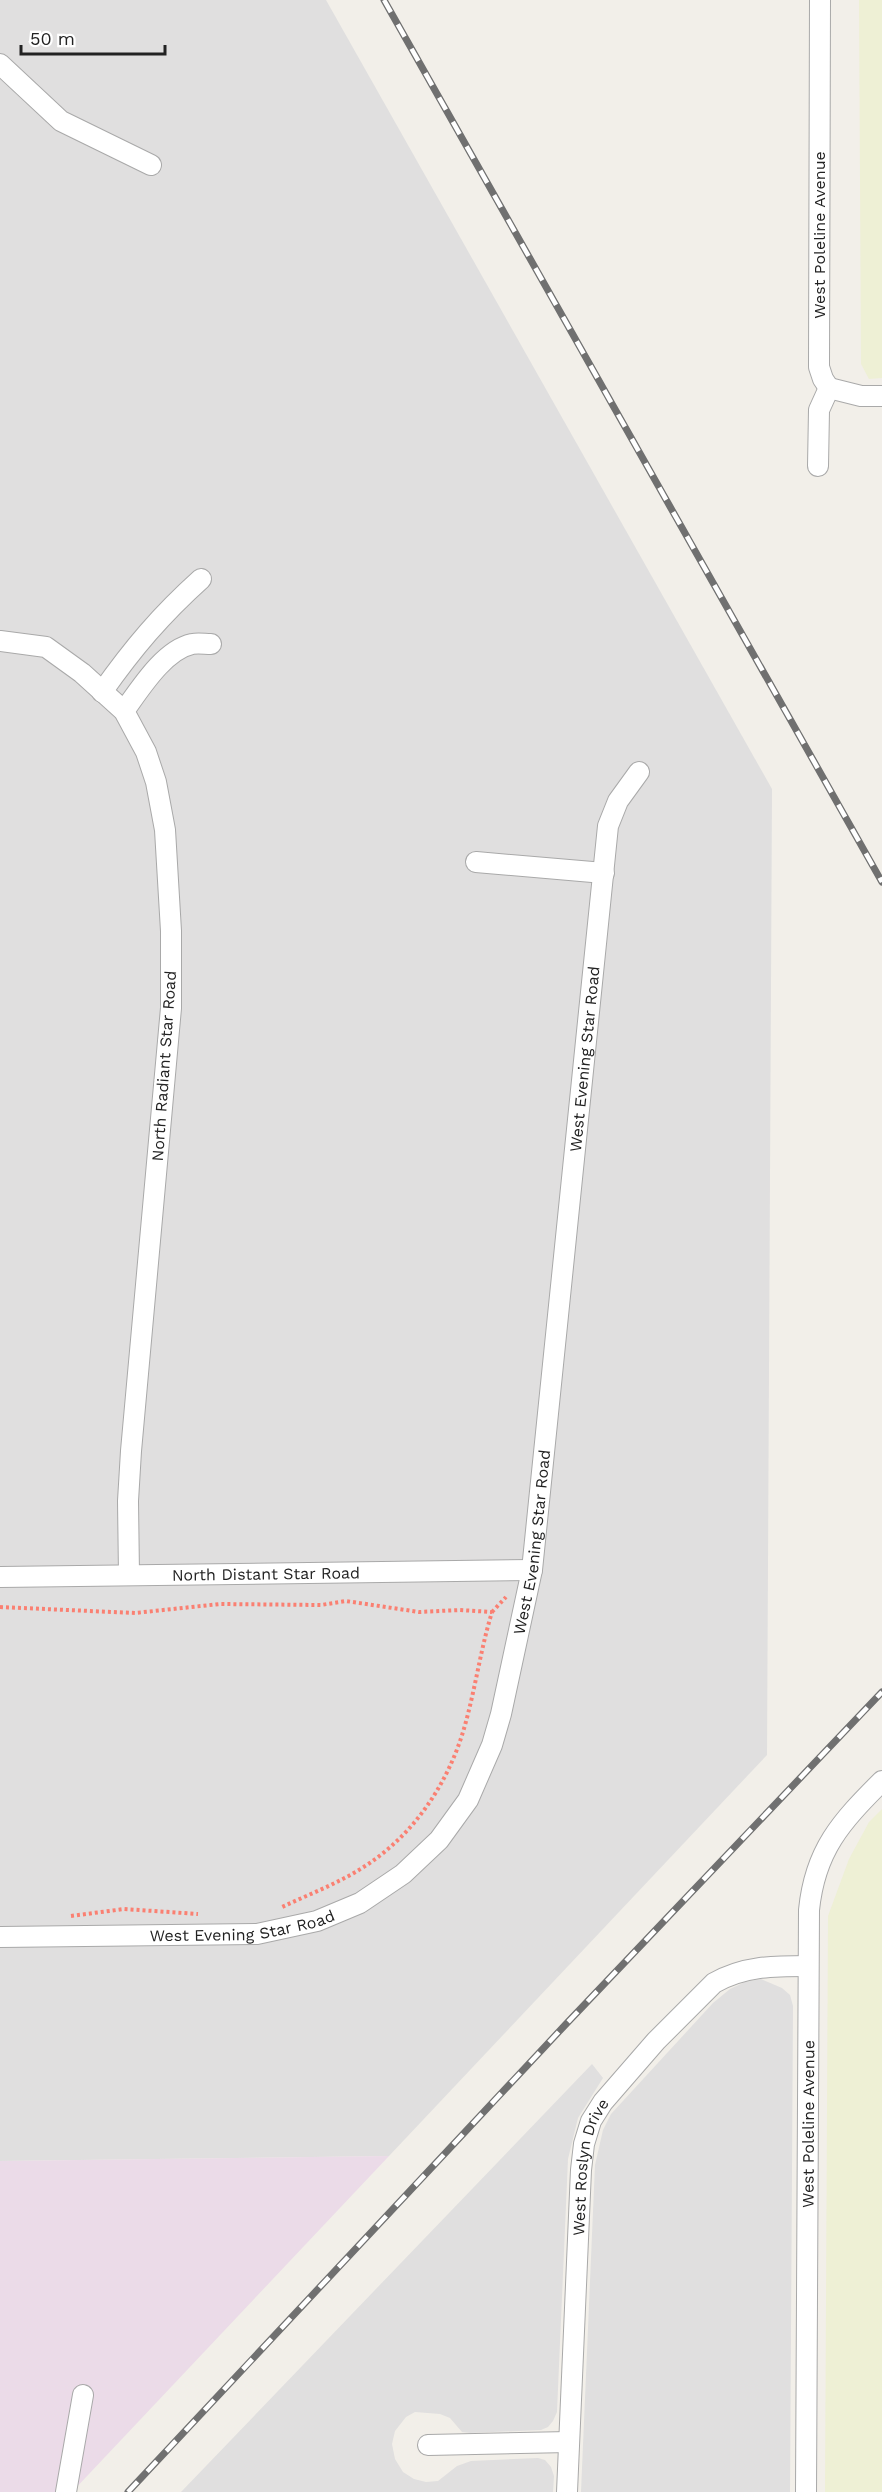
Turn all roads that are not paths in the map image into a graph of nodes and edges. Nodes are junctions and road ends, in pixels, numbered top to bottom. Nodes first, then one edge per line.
1 (820, 0) edge
2 (0, 64) edge
3 (151, 165) dead end
4 (829, 388) junction
5 (882, 396) edge
6 (818, 466) dead end
7 (201, 579) dead end
8 (0, 641) edge
9 (211, 644) dead end
10 (102, 692) junction
11 (124, 711) junction
12 (639, 772) dead end
13 (476, 862) dead end
14 (604, 873) junction
15 (532, 1570) junction
16 (129, 1575) junction
17 (0, 1577) edge
18 (882, 1780) edge
19 (0, 1937) edge
20 (807, 1966) junction
21 (83, 2395) dead end
22 (569, 2442) junction
23 (428, 2445) dead end
24 (66, 2492) edge
25 (567, 2492) edge
26 (806, 2492) edge

1 - 4 street, West Poleline Avenue
2 - 3 street
4 - 5 street
4 - 6 street
7 - 10 street
8 - 10 street, North Radiant Star Road
9 - 11 street
10 - 11 street, North Radiant Star Road
11 - 16 street, North Radiant Star Road
12 - 14 street, West Evening Star Road
13 - 14 street
14 - 15 street, West Evening Star Road
15 - 16 street, North Distant Star Road
15 - 19 street, West Evening Star Road
16 - 17 street, North Distant Star Road
18 - 20 street, West Poleline Avenue
20 - 22 street, West Roslyn Drive
20 - 26 street, West Poleline Avenue
21 - 24 street
22 - 23 street
22 - 25 street, West Roslyn Drive

